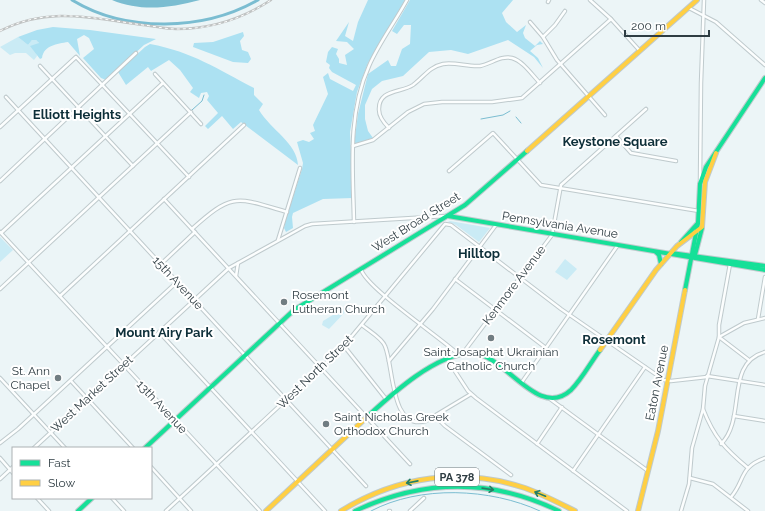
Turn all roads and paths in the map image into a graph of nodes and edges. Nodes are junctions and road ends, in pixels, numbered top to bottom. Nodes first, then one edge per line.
1 (407, 0) edge
2 (590, 0) edge
3 (697, 0) edge
4 (704, 0) edge
5 (761, 0) edge
6 (765, 3) edge
7 (690, 6) junction
8 (565, 11) dead end
9 (704, 15) junction
10 (611, 19) junction
11 (530, 22) dead end
12 (543, 37) junction
13 (640, 51) junction
14 (136, 53) dead end
15 (560, 64) junction
16 (765, 65) edge
17 (40, 66) dead end
18 (156, 74) dead end
19 (52, 78) junction
20 (765, 78) edge
21 (163, 83) junction
22 (540, 83) junction
23 (103, 85) junction
24 (589, 96) junction
25 (6, 97) dead end
26 (79, 108) junction
27 (646, 109) dead end
28 (18, 110) junction
29 (191, 112) junction
30 (130, 114) junction
31 (605, 115) dead end
32 (201, 124) dead end
33 (244, 125) dead end
34 (0, 127) edge
35 (389, 128) junction
36 (106, 136) junction
37 (616, 136) junction
38 (45, 139) junction
39 (158, 143) junction
40 (353, 146) junction
41 (716, 153) junction
42 (517, 159) junction
43 (676, 161) dead end
44 (133, 166) junction
45 (72, 168) junction
46 (300, 168) dead end
47 (449, 171) dead end
48 (189, 177) junction
49 (0, 181) edge
50 (700, 184) junction
51 (560, 188) junction
52 (99, 198) junction
53 (164, 199) junction
54 (700, 211) junction
55 (287, 212) junction
56 (448, 216) junction
57 (428, 217) junction
58 (354, 222) junction
59 (698, 223) junction
60 (496, 225) junction
61 (431, 227) junction
62 (702, 227) junction
63 (192, 229) junction
64 (130, 231) junction
65 (1, 232) edge
66 (195, 232) junction
67 (697, 232) junction
68 (553, 234) junction
69 (278, 241) junction
70 (681, 242) junction
71 (618, 245) junction
72 (480, 247) junction
73 (654, 250) junction
74 (670, 253) junction
75 (693, 256) junction
76 (29, 263) junction
77 (238, 263) junction
78 (161, 264) junction
79 (661, 264) junction
80 (730, 264) junction
81 (765, 266) edge
82 (228, 268) junction
83 (361, 269) junction
84 (765, 270) edge
85 (236, 276) junction
86 (765, 277) edge
87 (520, 278) junction
88 (455, 279) junction
89 (177, 282) junction
90 (0, 289) edge
91 (60, 296) junction
92 (386, 296) junction
93 (194, 300) junction
94 (495, 310) junction
95 (569, 314) junction
96 (765, 318) edge
97 (758, 319) junction
98 (280, 323) junction
99 (420, 324) junction
100 (362, 325) junction
101 (159, 332) junction
102 (719, 337) junction
103 (607, 340) junction
104 (344, 346) junction
105 (107, 347) junction
106 (546, 348) junction
107 (765, 352) edge
108 (463, 353) junction
109 (458, 354) junction
110 (245, 355) junction
111 (447, 359) junction
112 (748, 360) junction
113 (389, 362) junction
114 (124, 365) junction
115 (645, 367) junction
116 (321, 368) junction
117 (707, 376) junction
118 (0, 378) edge
119 (71, 381) junction
120 (740, 381) junction
121 (522, 382) junction
122 (667, 382) junction
123 (765, 385) edge
124 (210, 387) junction
125 (396, 392) junction
126 (471, 394) junction
127 (87, 399) junction
128 (386, 399) junction
129 (550, 399) junction
130 (286, 400) junction
131 (562, 407) junction
132 (703, 409) junction
133 (34, 415) junction
134 (435, 416) junction
135 (734, 416) junction
136 (367, 417) junction
137 (175, 420) junction
138 (765, 421) edge
139 (51, 432) junction
140 (252, 432) junction
141 (598, 434) junction
142 (0, 443) edge
143 (536, 444) junction
144 (721, 444) junction
145 (35, 447) edge
146 (64, 447) edge
147 (132, 447) edge
148 (146, 447) edge
149 (332, 449) junction
150 (0, 458) edge
151 (765, 458) edge
152 (410, 464) dead end
153 (216, 465) junction
154 (12, 468) edge
155 (152, 468) edge
156 (748, 468) junction
157 (573, 471) junction
158 (648, 471) junction
159 (511, 475) dead end
160 (690, 478) junction
161 (0, 479) edge
162 (298, 481) junction
163 (366, 486) dead end
164 (180, 498) junction
165 (424, 498) dead end
166 (731, 498) junction
167 (38, 499) edge
168 (91, 499) edge
169 (113, 499) edge
170 (49, 511) edge
171 (78, 511) edge
172 (124, 511) edge
173 (166, 511) edge
174 (192, 511) edge
175 (260, 511) edge
176 (266, 511) edge
177 (326, 511) edge
178 (341, 511) edge
179 (355, 511) edge
180 (410, 511) edge
181 (559, 511) edge
182 (574, 511) edge
183 (627, 511) edge
184 (638, 511) edge
185 (683, 511) edge
186 (748, 511) edge

1 - 40 street
2 - 10 street
3 - 7 main road, West Broad Street
4 - 9 street
5 - 6 street
7 - 9 street
7 - 13 main road, West Broad Street
8 - 12 street
9 - 16 street
9 - 50 street
10 - 13 street
10 - 15 street
11 - 12 street
12 - 15 street
13 - 24 main road, West Broad Street
14 - 23 street
15 - 22 street
15 - 24 street
17 - 19 street
18 - 21 street
19 - 23 street
19 - 26 street
19 - 28 street
20 - 41 main road
21 - 29 street
21 - 30 street
22 - 35 street
22 - 35 street
23 - 26 street
23 - 30 street
24 - 31 street
24 - 42 main road, West Broad Street
25 - 28 street, 15th Avenue
26 - 36 street
26 - 38 street
27 - 37 street
28 - 34 street
28 - 38 street, 15th Avenue
29 - 32 street
29 - 39 street
30 - 36 street
30 - 39 street
33 - 48 street
35 - 40 street
36 - 44 street
36 - 45 street
37 - 43 street
37 - 51 street
38 - 45 street, 15th Avenue
38 - 49 street
39 - 44 street
39 - 48 street
40 - 58 street
41 - 50 main road, Eaton Avenue
41 - 62 main road, Eaton Avenue
42 - 47 street
42 - 51 street
42 - 56 main road, West Broad Street
44 - 52 street
45 - 52 street, 15th Avenue
45 - 65 street
46 - 55 street
48 - 53 street
50 - 54 main road, Eaton Avenue
51 - 54 street
51 - 68 street, Kenmore Avenue
52 - 64 street, 15th Avenue
52 - 76 street
53 - 63 street
53 - 64 street
54 - 59 main road, Eaton Avenue
55 - 63 street
55 - 69 street
56 - 57 street, West Market Street
56 - 60 main road, Pennsylvania Avenue
56 - 61 main road, West Broad Street
57 - 58 street, West Market Street
57 - 61 street
58 - 69 street, West Market Street
59 - 67 main road, Eaton Avenue
59 - 70 main road
60 - 68 main road, Pennsylvania Avenue
60 - 72 street
61 - 83 main road, West Broad Street
62 - 67 main road
62 - 75 main road, Eaton Avenue
63 - 66 street
64 - 78 street, 15th Avenue
64 - 91 street
65 - 76 street, 13th Avenue
66 - 78 street
66 - 82 street
67 - 70 main road
67 - 75 main road, Eaton Avenue
68 - 71 main road, Pennsylvania Avenue
68 - 87 street, Kenmore Avenue
69 - 77 street, West Market Street
70 - 74 main road
71 - 73 main road, Pennsylvania Avenue
71 - 95 street
72 - 87 street
72 - 88 street
72 - 92 street, West North Street
73 - 74 main road, Pennsylvania Avenue
73 - 79 main road
74 - 75 main road, Pennsylvania Avenue
74 - 79 main road
75 - 80 main road, Pennsylvania Avenue
75 - 81 main road, Pennsylvania Avenue
75 - 122 main road, Eaton Avenue
76 - 90 street
76 - 91 street, 13th Avenue
77 - 82 street, West Market Street
77 - 85 street
78 - 89 street, 15th Avenue
79 - 103 main road
80 - 84 main road, Pennsylvania Avenue
80 - 102 street
82 - 85 street
82 - 93 street, West Market Street
83 - 92 street
83 - 98 main road, West Broad Street
85 - 98 street
86 - 97 street
87 - 94 street, Kenmore Avenue
87 - 95 street
88 - 94 street
88 - 99 street
89 - 93 street, 15th Avenue
89 - 105 street
91 - 105 street, 13th Avenue
92 - 99 street
92 - 100 street, West North Street
93 - 101 street, West Market Street
93 - 110 street, 15th Avenue
94 - 106 street
94 - 108 street, Kenmore Avenue
95 - 103 street
95 - 106 street
96 - 97 street
97 - 102 street
98 - 110 main road, West Broad Street
98 - 116 street
99 - 109 street
99 - 113 street
100 - 104 street, West North Street
100 - 113 street
101 - 114 street, West Market Street
101 - 124 street
102 - 112 street
102 - 117 street
103 - 115 street
103 - 129 main road
104 - 116 street, West North Street
104 - 128 street
105 - 114 street, 13th Avenue
105 - 119 street
106 - 121 street
107 - 112 street
108 - 109 main road
108 - 121 main road
109 - 111 main road
110 - 124 main road, West Broad Street
110 - 130 street, 15th Avenue
111 - 125 main road
111 - 126 street
112 - 120 street
113 - 125 street
114 - 127 street, West Market Street
114 - 137 street, 13th Avenue
115 - 122 street
115 - 141 street
116 - 130 street, West North Street
116 - 136 street
117 - 120 street
117 - 122 street
117 - 132 street
118 - 133 street
119 - 127 street
119 - 133 street
120 - 123 street
120 - 135 street
121 - 129 main road
122 - 158 main road, Eaton Avenue
124 - 137 main road, West Broad Street
124 - 140 street
125 - 128 main road
125 - 134 street
126 - 134 street
126 - 143 street
127 - 139 street, West Market Street
127 - 147 street
128 - 136 main road
129 - 131 street
130 - 140 street, West North Street
130 - 149 street, 15th Avenue
131 - 141 street
131 - 143 street
132 - 144 street
132 - 160 street
133 - 139 street
133 - 142 street
134 - 159 street
135 - 138 street
135 - 144 street
136 - 149 main road
136 - 152 street
137 - 148 main road, West Broad Street
137 - 153 street, 13th Avenue
139 - 145 street, West Market Street
139 - 146 street
140 - 153 street, West North Street
140 - 162 street
141 - 157 street
141 - 158 street
143 - 157 street
144 - 156 street
149 - 162 main road
149 - 163 street, 15th Avenue
150 - 154 street
151 - 156 street
153 - 164 street, West North Street
153 - 175 street, 13th Avenue
154 - 161 street
155 - 164 street
156 - 166 street
157 - 183 street
158 - 184 main road, Eaton Avenue
160 - 166 street
160 - 185 street
162 - 176 main road
162 - 177 street
164 - 173 street, West North Street
164 - 174 street
165 - 180 street
166 - 186 street
167 - 170 street
168 - 171 main road
169 - 172 street
182 -> 178 main road, PA 378
179 -> 181 main road, PA 378

